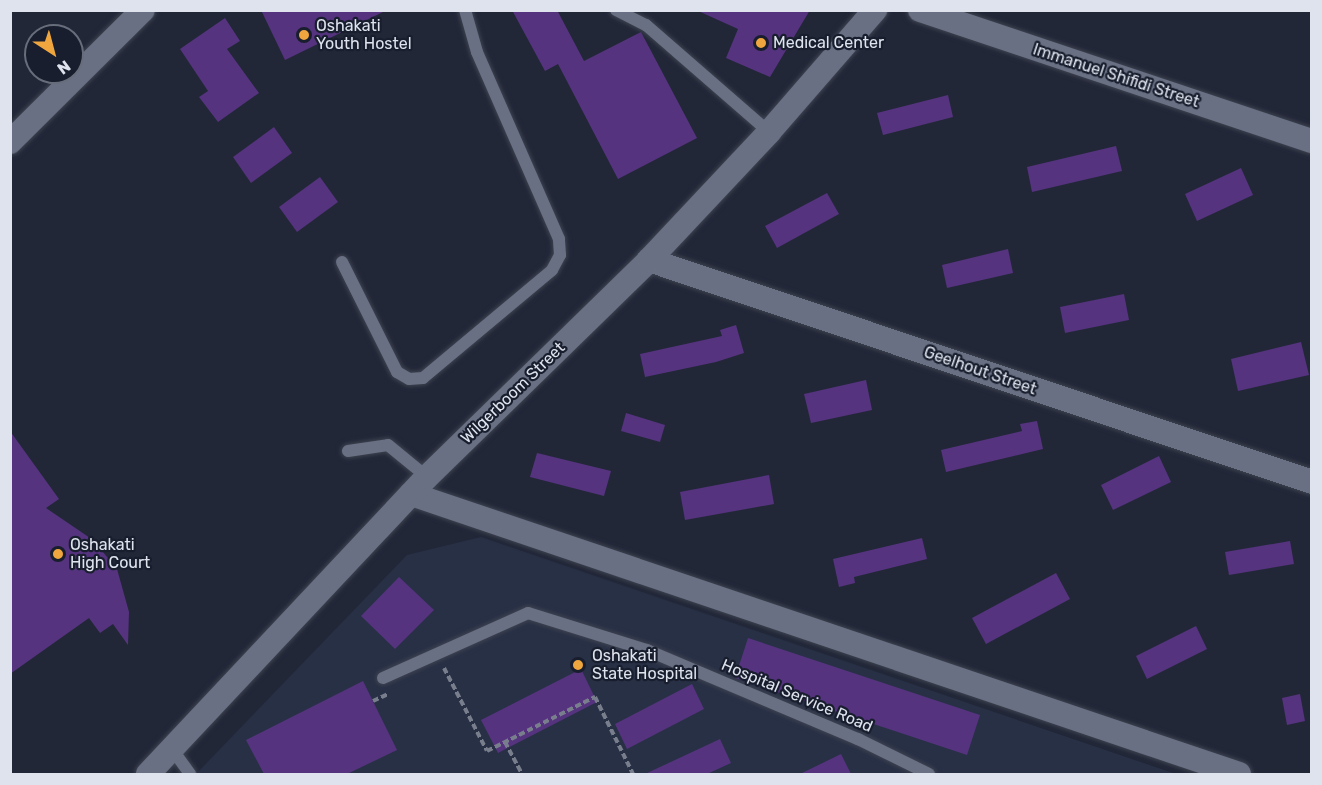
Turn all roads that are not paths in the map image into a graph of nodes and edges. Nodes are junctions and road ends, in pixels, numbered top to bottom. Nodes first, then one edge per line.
1 (143, 10) edge
2 (465, 10) edge
3 (616, 10) edge
4 (875, 10) edge
5 (920, 10) edge
6 (769, 132) junction
7 (1311, 141) edge
8 (10, 142) edge
9 (650, 260) junction
10 (342, 262) dead end
11 (348, 451) dead end
12 (428, 477) junction
13 (1311, 482) edge
14 (411, 494) junction
15 (383, 678) dead end
16 (172, 749) junction
17 (148, 774) edge
18 (190, 774) edge
19 (929, 774) edge
20 (1239, 774) edge

1 - 8 street
2 - 10 lane
3 - 6 lane
4 - 6 street, Wilgerboom Street
5 - 7 street, Immanuel Shifidi Street
6 - 9 street, Wilgerboom Street
9 - 12 street, Wilgerboom Street
9 - 13 street, Geelhout Street
11 - 12 lane
12 - 14 street, Wilgerboom Street
14 - 16 street, Wilgerboom Street
14 - 20 street
15 - 19 lane, Hospital Service Road
16 - 17 street, Wilgerboom Street
16 - 18 lane

